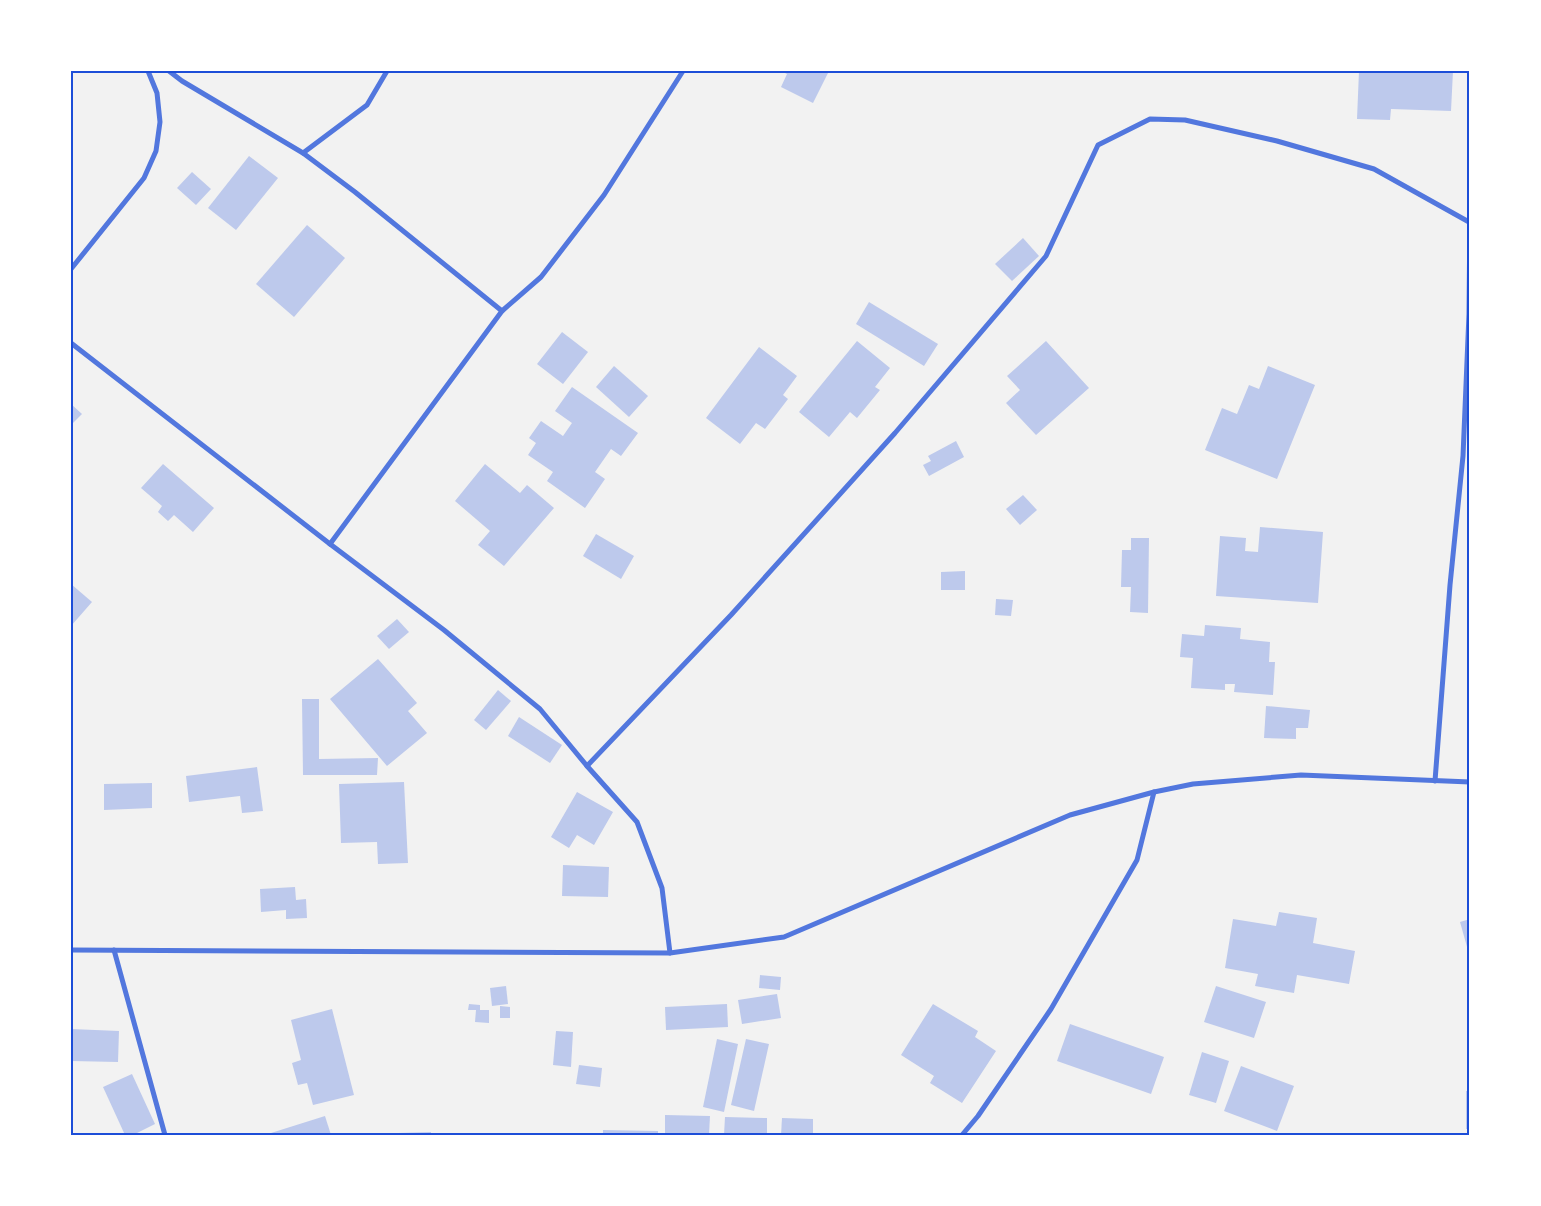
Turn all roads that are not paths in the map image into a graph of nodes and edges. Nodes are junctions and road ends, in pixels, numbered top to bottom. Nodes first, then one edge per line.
1 (148, 71) edge
2 (168, 71) edge
3 (387, 71) edge
4 (683, 71) edge
5 (303, 153) junction
6 (1470, 208) edge
7 (1469, 222) edge
8 (71, 269) edge
9 (502, 311) junction
10 (71, 343) edge
11 (330, 544) junction
12 (587, 766) junction
13 (1435, 781) junction
14 (1470, 782) edge
15 (1154, 792) junction
16 (71, 950) edge
17 (114, 950) junction
18 (670, 953) junction
19 (165, 1135) edge
20 (962, 1135) edge

1 - 8 street
2 - 5 street
3 - 5 street
4 - 9 street
5 - 9 street
6 - 7 street
7 - 12 street
7 - 13 street
9 - 11 street
10 - 11 street
11 - 12 street
12 - 18 street
13 - 14 street
13 - 15 street
15 - 18 street
15 - 20 street
16 - 17 street
17 - 18 street
17 - 19 street

